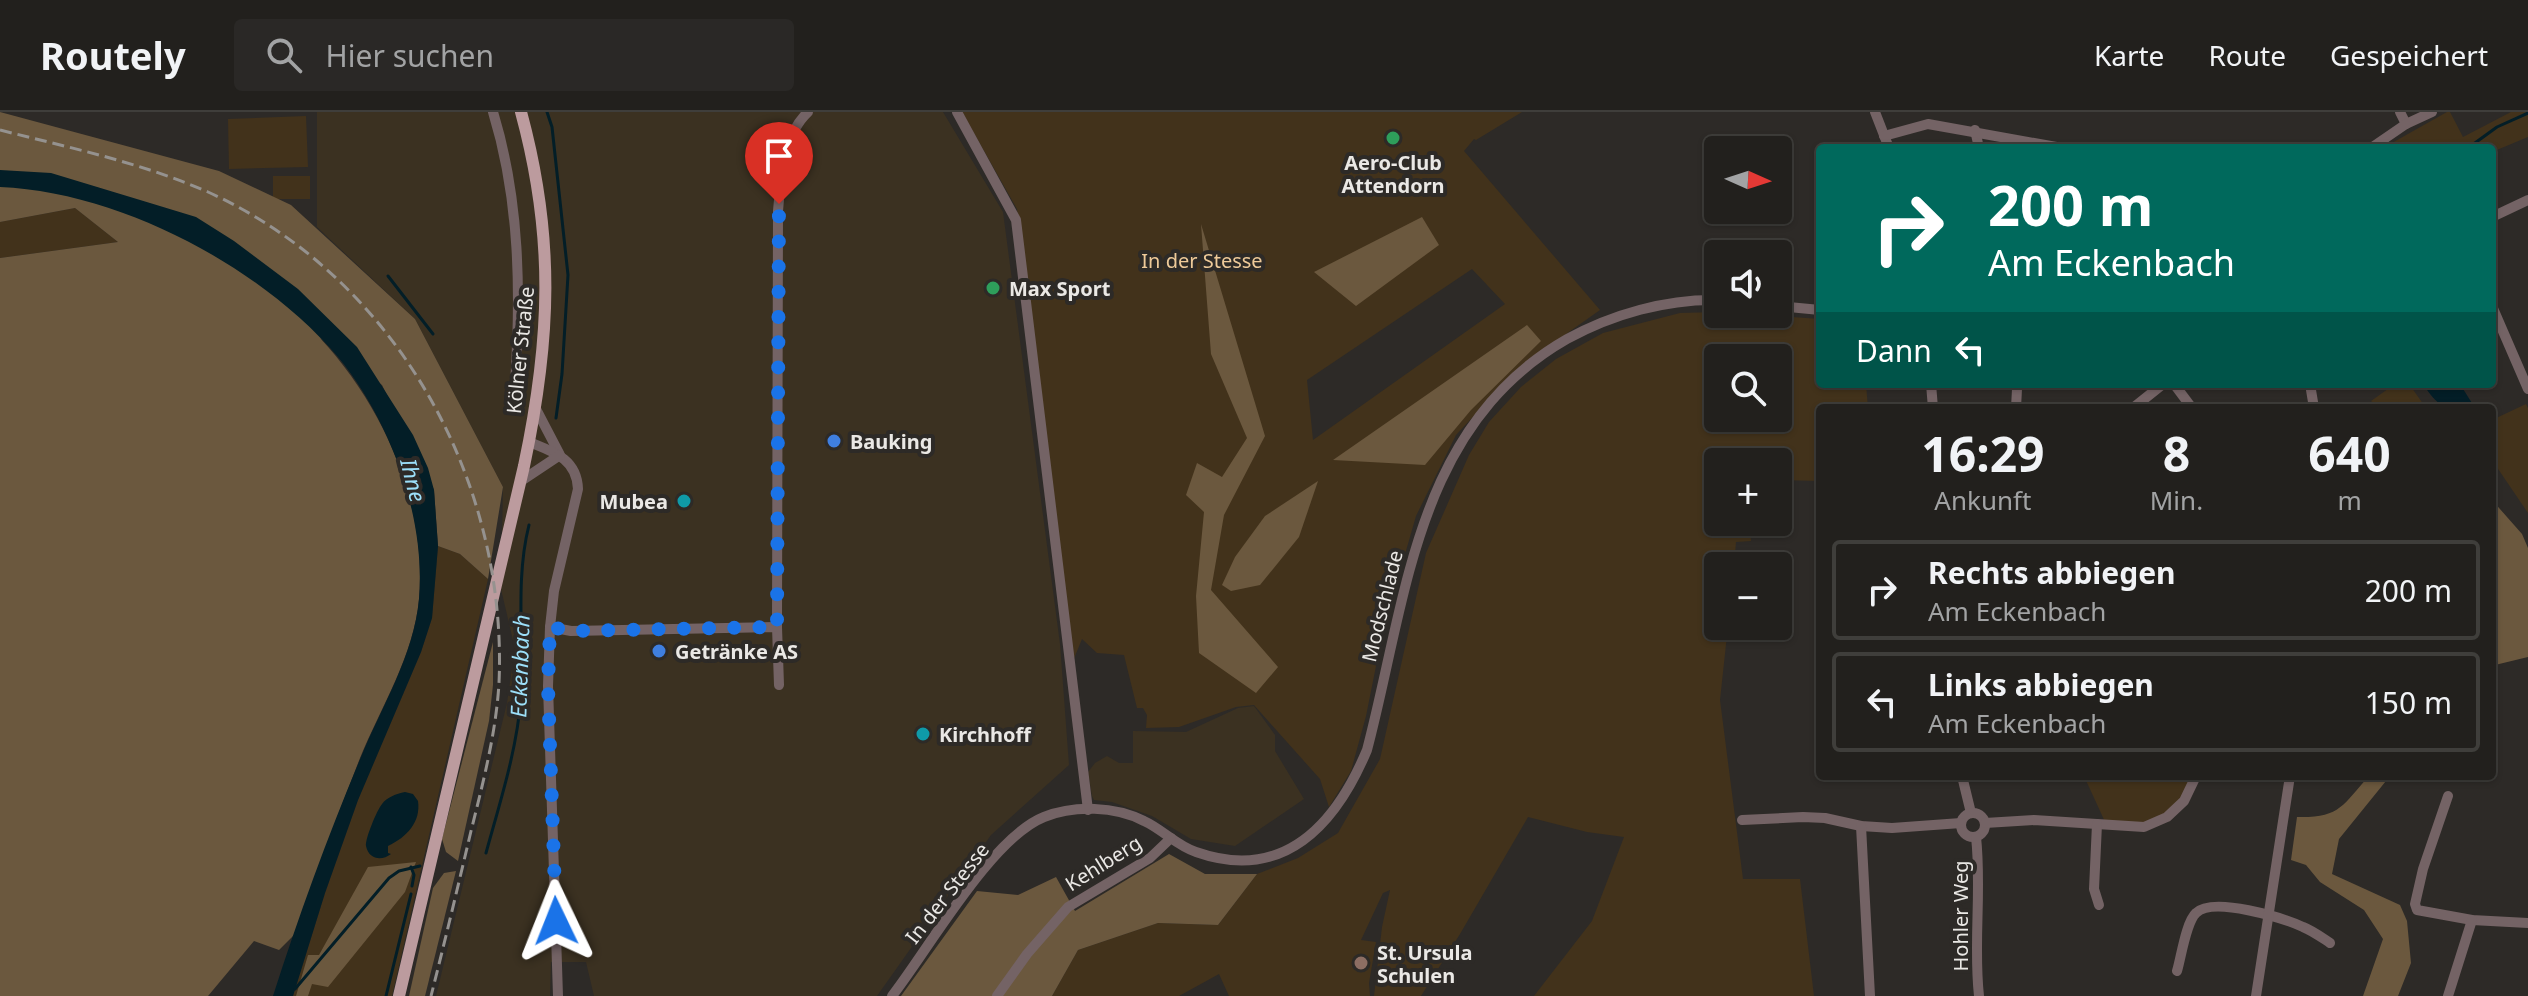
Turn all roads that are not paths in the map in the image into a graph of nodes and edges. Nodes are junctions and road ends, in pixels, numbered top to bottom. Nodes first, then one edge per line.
1 (493, 112) edge
2 (521, 112) edge
3 (808, 112) edge
4 (957, 112) edge
5 (1875, 112) edge
6 (2400, 112) edge
7 (2432, 112) edge
8 (2406, 124) junction
9 (1975, 130) junction
10 (1884, 136) junction
11 (1887, 144) edge
12 (1978, 144) edge
13 (2043, 144) edge
14 (2377, 144) edge
15 (2528, 200) edge
16 (2496, 215) edge
17 (1704, 300) edge
18 (1792, 307) edge
19 (1816, 310) edge
20 (2496, 315) edge
21 (515, 384) dead end
22 (2158, 388) edge
23 (2017, 389) dead end
24 (2528, 389) edge
25 (2016, 404) edge
26 (2138, 404) edge
27 (535, 407) junction
28 (529, 442) junction
29 (560, 455) junction
30 (521, 481) junction
31 (550, 627) junction
32 (777, 627) junction
33 (779, 685) dead end
34 (1963, 780) edge
35 (2194, 780) edge
36 (2289, 780) edge
37 (2448, 796) dead end
38 (1088, 810) junction
39 (1971, 813) junction
40 (1742, 820) dead end
41 (1961, 823) junction
42 (1985, 823) junction
43 (2097, 824) junction
44 (1861, 826) junction
45 (1976, 837) junction
46 (1171, 838) junction
47 (2099, 905) dead end
48 (2269, 916) junction
49 (2472, 920) junction
50 (2528, 923) edge
51 (2330, 943) dead end
52 (2177, 971) dead end
53 (399, 996) edge
54 (558, 996) edge
55 (892, 996) edge
56 (997, 996) edge
57 (1870, 996) edge
58 (1979, 996) edge
59 (2256, 996) edge
60 (2448, 996) edge

1 - 21 street, Kölner Straße
2 - 27 main road, Kölner Straße
3 - 32 street
4 - 38 street
5 - 10 street
6 - 8 street
7 - 8 street
8 - 14 street
9 - 10 street
9 - 12 street
9 - 13 street
10 - 11 street
15 - 16 street
17 - 46 street, Modschlade
18 - 19 street
20 - 24 street
22 - 26 street
23 - 25 street
27 - 28 main road, Kölner Straße
27 - 29 street
28 - 29 street, Kölner Straße
28 - 30 main road
29 - 30 street
29 - 31 street
30 - 53 main road
31 - 32 street
31 - 54 street
32 - 33 street
34 - 39 street
35 - 43 street
36 - 48 street
37 - 49 street
38 - 46 street, Modschlade
38 - 55 street, In der Stesse
39 - 41 street
39 - 42 street
40 - 44 street
41 - 44 street
41 - 45 street, Hohler Weg
42 - 43 street
42 - 45 street, Hohler Weg
43 - 47 street
44 - 57 street
45 - 58 street, Hohler Weg
46 - 56 street, Kehlberg
48 - 51 street
48 - 52 street
48 - 59 street
49 - 50 street
49 - 60 street

